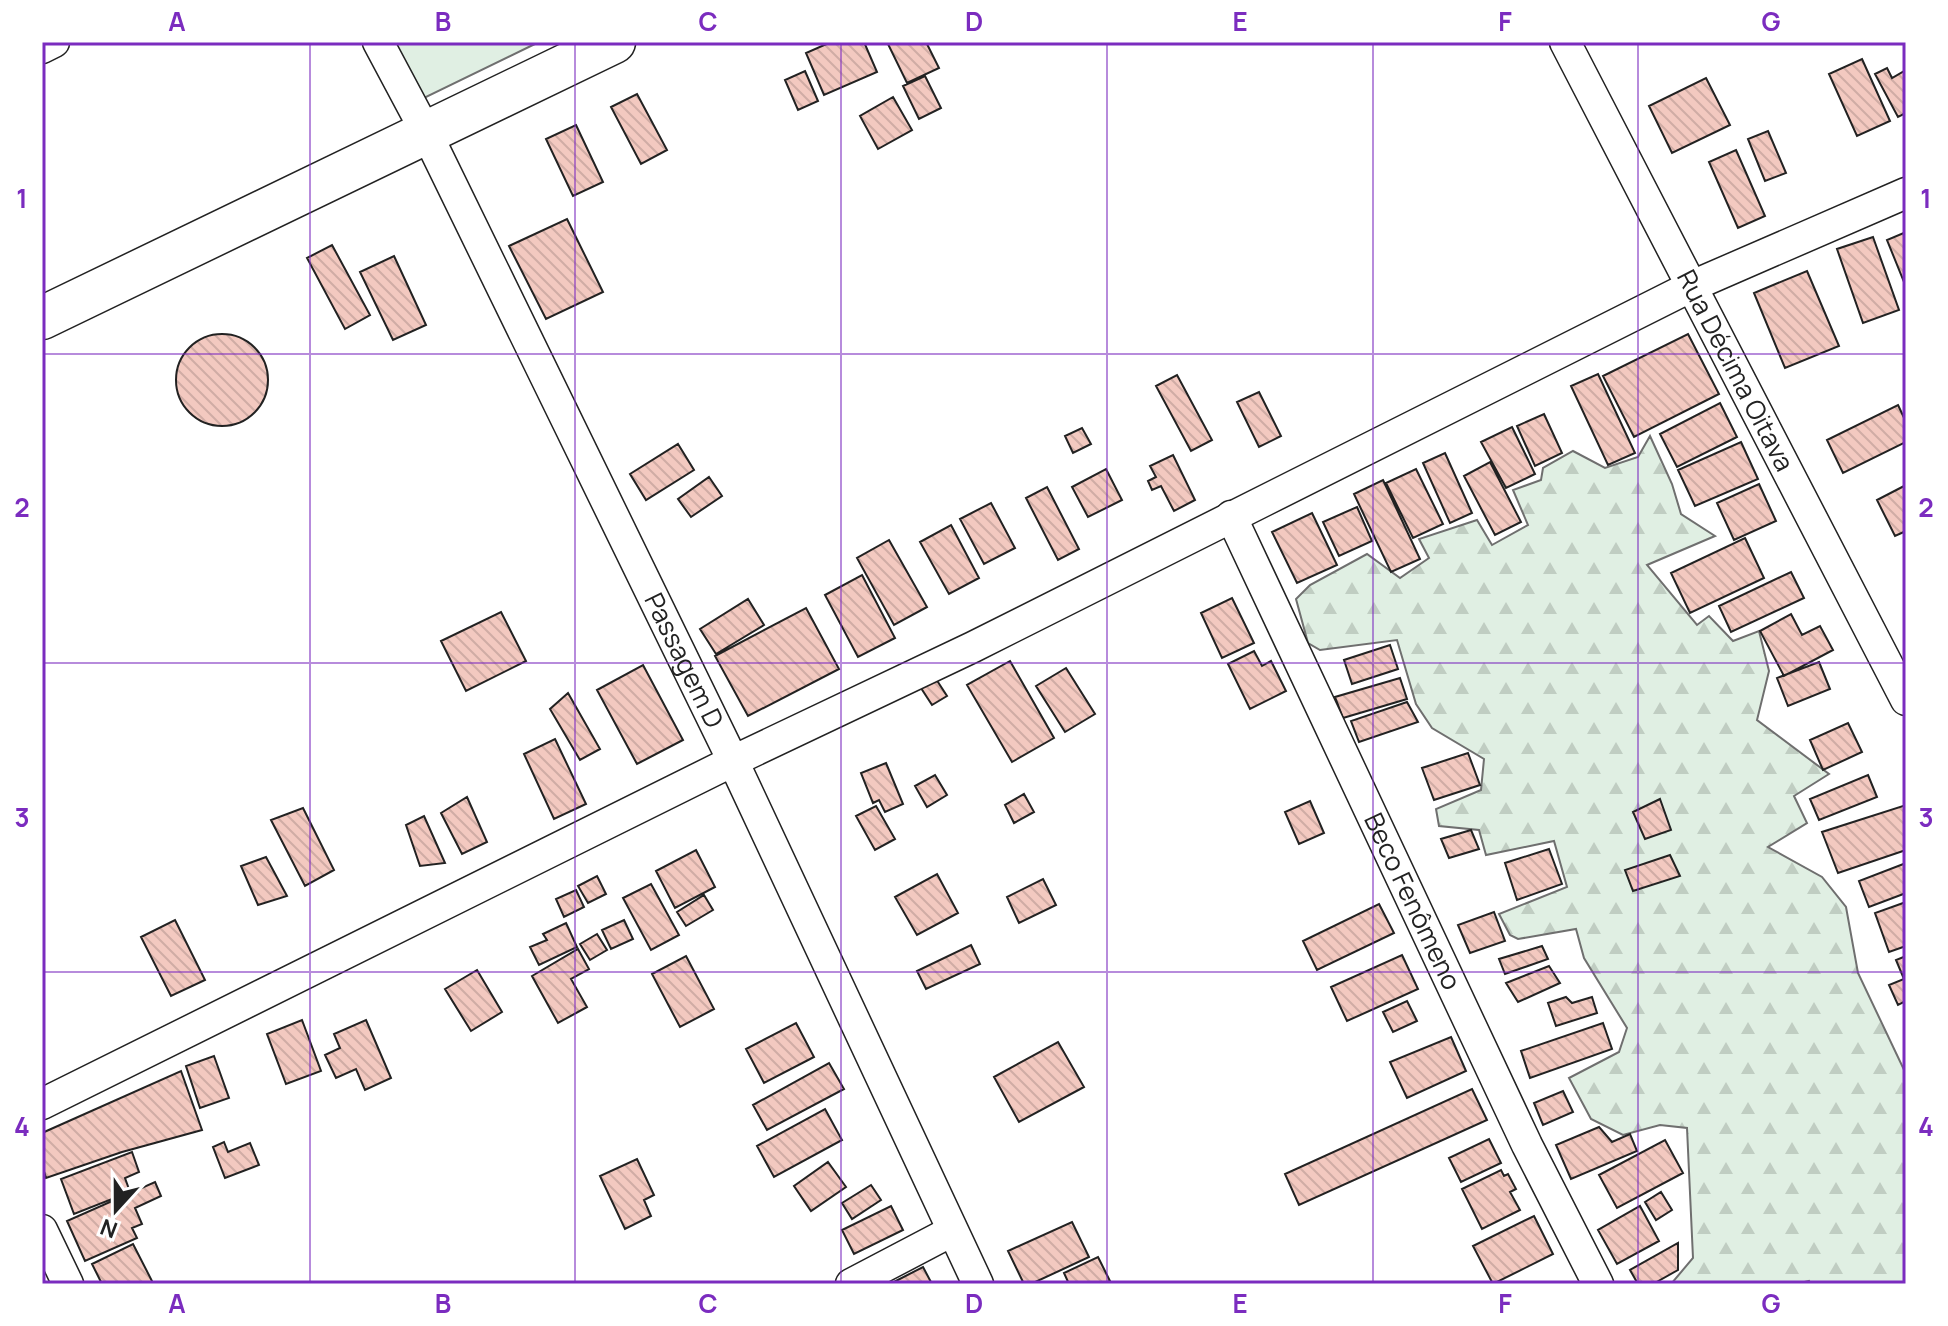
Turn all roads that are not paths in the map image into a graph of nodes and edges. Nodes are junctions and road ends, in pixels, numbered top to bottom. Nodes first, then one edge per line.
1 (54, 42) edge
2 (378, 42) edge
3 (614, 42) edge
4 (1565, 42) edge
5 (42, 48) edge
6 (427, 134) junction
7 (1906, 193) edge
8 (1692, 286) junction
9 (42, 318) edge
10 (1231, 516) junction
11 (1906, 700) edge
12 (733, 761) junction
13 (42, 1104) edge
14 (42, 1230) edge
15 (952, 1231) junction
16 (68, 1284) edge
17 (851, 1284) edge
18 (978, 1284) edge
19 (1598, 1284) edge

1 - 5 street
2 - 6 street, Passagem D
3 - 6 main road
4 - 8 street, Rua Décima Oitava
6 - 9 main road
6 - 12 street, Passagem D
7 - 8 street
8 - 10 street
8 - 11 street, Rua Décima Oitava
10 - 12 street
10 - 19 street, Beco Fenômeno
12 - 13 street
12 - 15 street, Passagem D
14 - 16 street
15 - 17 street
15 - 18 street, Passagem D

